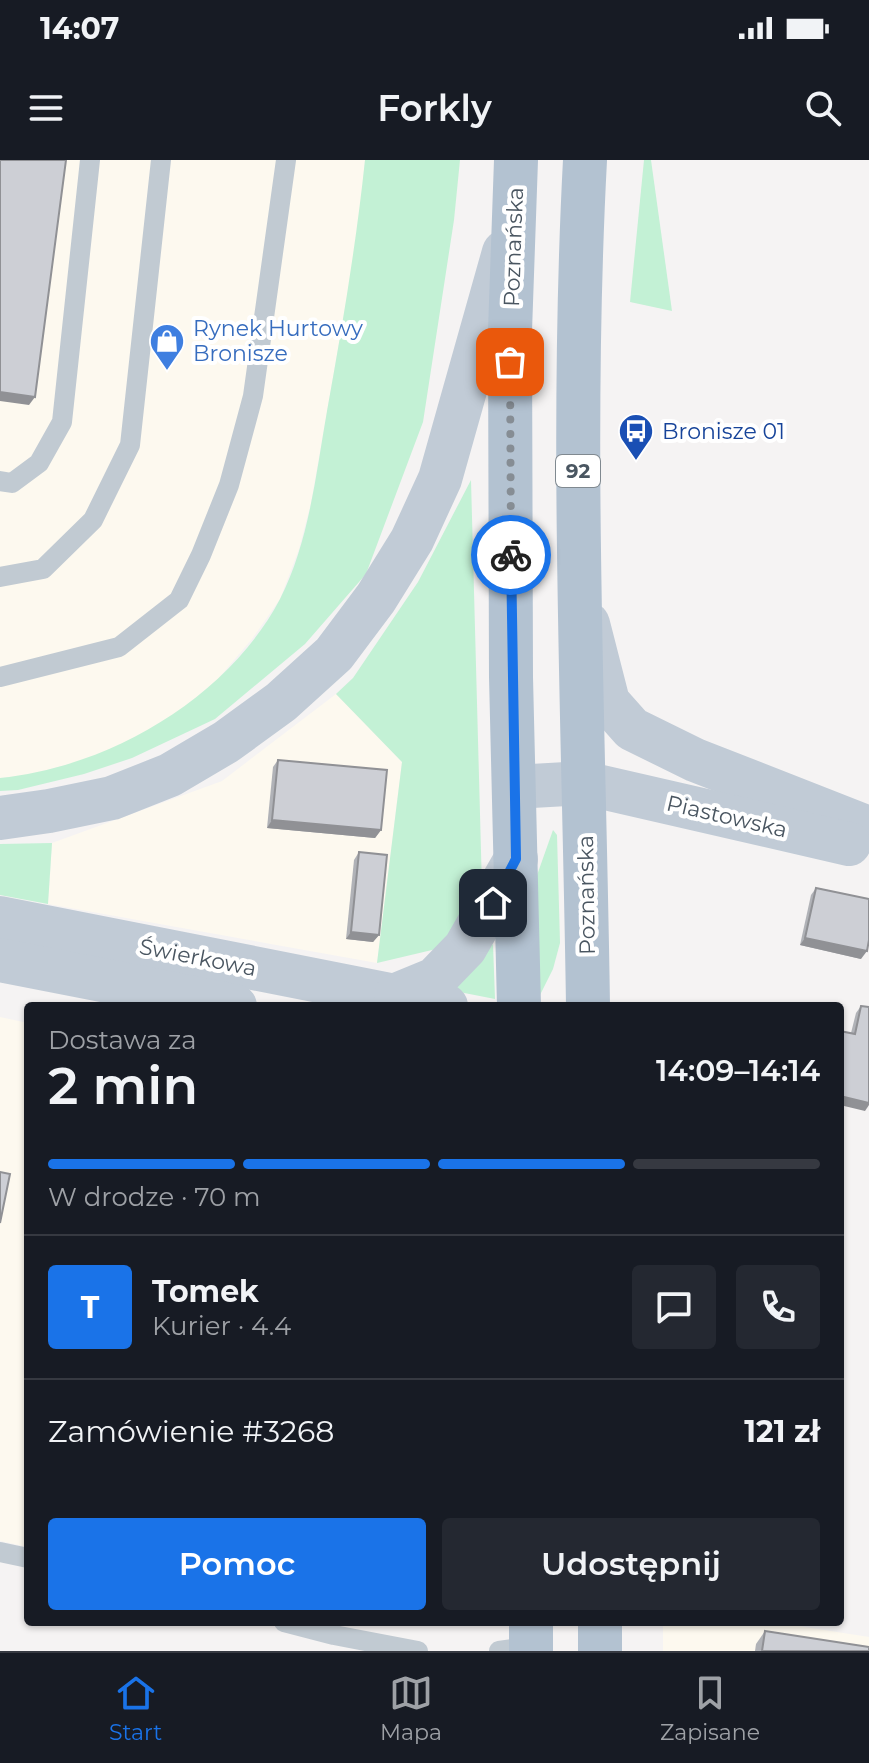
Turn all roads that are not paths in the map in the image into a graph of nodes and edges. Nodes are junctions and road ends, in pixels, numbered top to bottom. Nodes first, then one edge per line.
1 (90, 160) edge
2 (161, 160) edge
3 (286, 160) edge
4 (516, 160) edge
5 (585, 160) edge
6 (512, 223) junction
7 (0, 481) edge
8 (0, 577) edge
9 (580, 598) junction
10 (0, 677) edge
11 (584, 783) junction
12 (514, 787) junction
13 (0, 818) edge
14 (869, 828) edge
15 (869, 848) edge
16 (516, 859) junction
17 (0, 918) edge
18 (0, 960) edge
19 (396, 995) junction
20 (215, 1002) edge
21 (428, 1002) edge
22 (519, 1002) edge
23 (588, 1002) edge
24 (0, 1552) edge
25 (24, 1557) edge
26 (299, 1626) edge
27 (600, 1626) edge
28 (418, 1651) edge
29 (600, 1651) edge

1 - 7 lane
2 - 8 lane
3 - 10 lane
4 - 6 main road, Poznańska
5 - 9 main road, Poznańska / 92
6 - 12 main road, Poznańska
6 - 13 street
9 - 11 main road, Poznańska / 92
9 - 14 street
11 - 12 street, Piastowska
11 - 15 street, Piastowska
11 - 23 main road, Poznańska / 92
12 - 16 main road, Poznańska
16 - 19 street
16 - 22 main road, Poznańska
17 - 19 street, Świerkowa
18 - 20 street, Świerkowa
19 - 21 street, Świerkowa
24 - 25 lane
26 - 28 lane
27 - 29 main road

